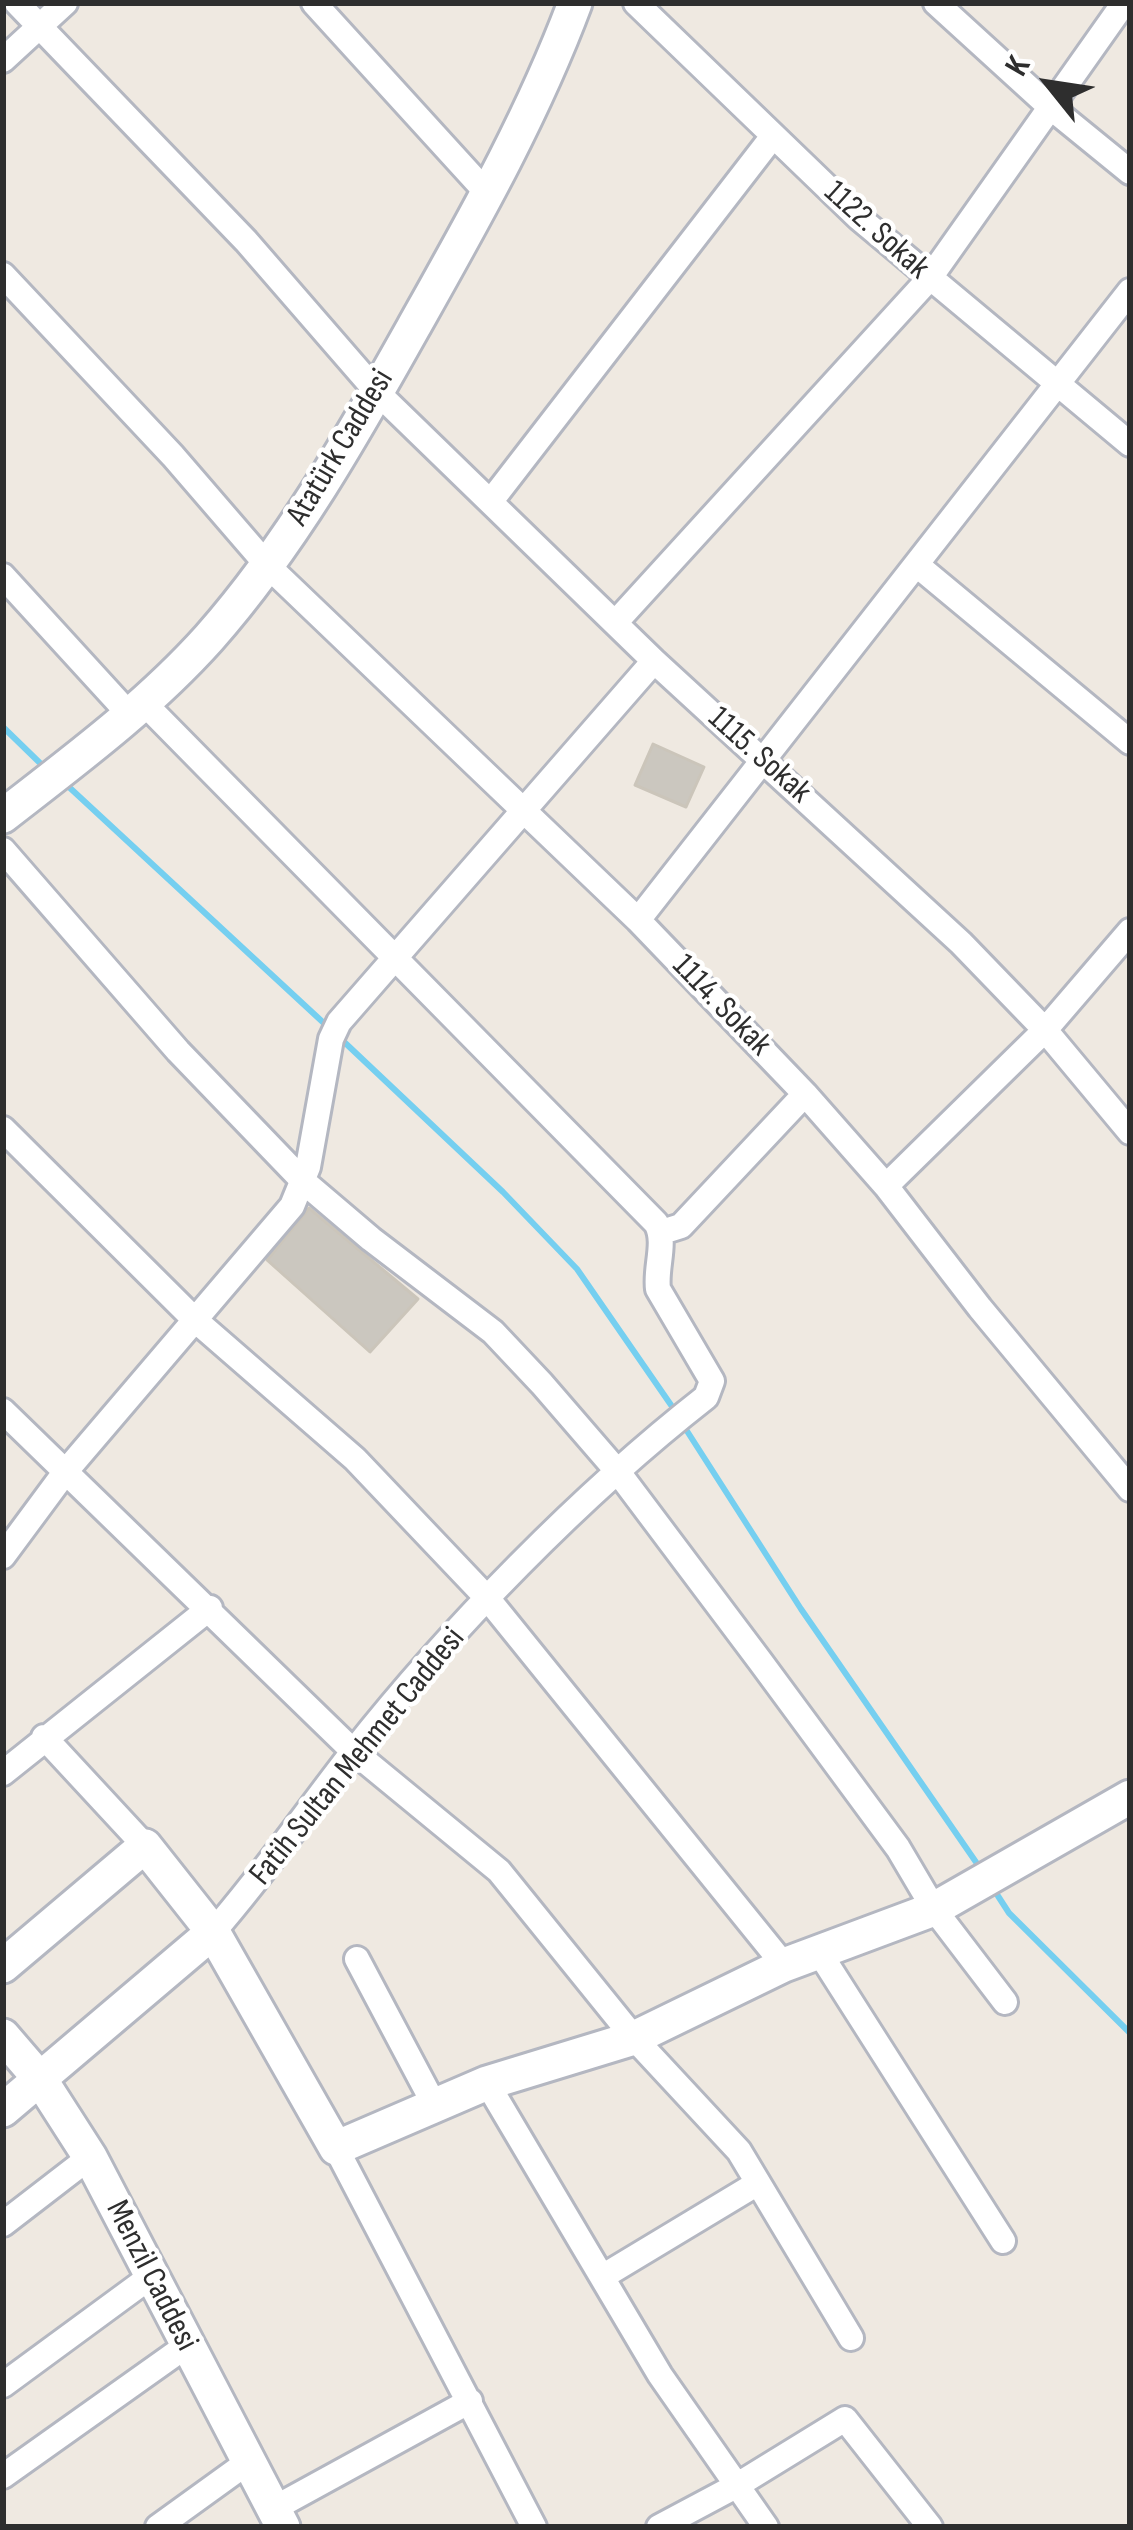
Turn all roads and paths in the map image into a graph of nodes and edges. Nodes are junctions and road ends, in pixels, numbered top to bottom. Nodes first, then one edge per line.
1 (17, 3) edge
2 (65, 3) edge
3 (314, 3) edge
4 (575, 3) edge
5 (636, 3) edge
6 (936, 3) edge
7 (1124, 3) edge
8 (39, 26) junction
9 (3, 60) edge
10 (1049, 106) junction
11 (773, 136) junction
12 (1130, 172) edge
13 (488, 194) junction
14 (3, 275) edge
15 (929, 279) junction
16 (1130, 291) edge
17 (1058, 386) junction
18 (377, 392) junction
19 (1130, 444) edge
20 (491, 501) junction
21 (267, 565) junction
22 (916, 565) junction
23 (3, 576) edge
24 (615, 623) junction
25 (654, 661) junction
26 (137, 709) junction
27 (1130, 742) edge
28 (762, 759) junction
29 (522, 809) junction
30 (3, 815) edge
31 (3, 850) edge
32 (638, 920) junction
33 (1130, 931) edge
34 (396, 955) junction
35 (1045, 1030) junction
36 (805, 1094) junction
37 (3, 1130) edge
38 (1130, 1132) edge
39 (304, 1182) junction
40 (886, 1186) junction
41 (662, 1232) junction
42 (194, 1319) junction
43 (3, 1411) edge
44 (66, 1471) junction
45 (617, 1472) junction
46 (1130, 1489) edge
47 (3, 1556) edge
48 (488, 1598) junction
49 (210, 1608) junction
50 (44, 1737) junction
51 (353, 1751) junction
52 (3, 1773) edge
53 (1130, 1798) edge
54 (145, 1846) junction
55 (934, 1909) junction
56 (213, 1932) junction
57 (819, 1952) junction
58 (357, 1959) dead end
59 (784, 1965) junction
60 (3, 1966) edge
61 (1005, 2002) dead end
62 (3, 2036) edge
63 (634, 2038) junction
64 (40, 2079) junction
65 (487, 2083) junction
66 (435, 2106) junction
67 (3, 2110) edge
68 (336, 2148) junction
69 (90, 2157) junction
70 (758, 2183) junction
71 (3, 2224) edge
72 (1004, 2241) dead end
73 (150, 2277) junction
74 (602, 2277) junction
75 (851, 2338) dead end
76 (186, 2345) junction
77 (3, 2385) edge
78 (470, 2401) junction
79 (248, 2462) junction
80 (3, 2476) edge
81 (736, 2486) junction
82 (278, 2518) edge
83 (158, 2527) edge
84 (534, 2527) edge
85 (659, 2527) edge
86 (766, 2527) edge
87 (930, 2527) edge

1 - 8 street, 1115. Sokak
2 - 8 street
3 - 13 street
4 - 13 street, Atatürk Caddesi
5 - 11 street, 1122. Sokak
6 - 10 street
7 - 10 street
8 - 9 street
8 - 18 street, 1115. Sokak
10 - 12 street
10 - 15 street
11 - 15 street, 1122. Sokak
11 - 20 street
13 - 18 street, Atatürk Caddesi
14 - 21 street, 1114. Sokak
15 - 17 street, 1122. Sokak
15 - 24 street
16 - 17 street
17 - 19 street, 1122. Sokak
17 - 22 street
18 - 20 street, 1115. Sokak
18 - 21 street, Atatürk Caddesi
20 - 24 street, 1115. Sokak
21 - 26 street, Atatürk Caddesi
21 - 29 street, 1114. Sokak
22 - 27 street
22 - 28 street
23 - 26 street
24 - 25 street, 1115. Sokak
25 - 28 street, 1115. Sokak
25 - 29 street
26 - 30 street, Atatürk Caddesi
26 - 34 street
28 - 32 street
28 - 35 street, 1115. Sokak
29 - 32 street, 1114. Sokak
29 - 34 street
31 - 39 street
32 - 36 street, 1114. Sokak
33 - 35 street
34 - 39 street
34 - 41 street
35 - 38 street, 1115. Sokak
35 - 40 street
36 - 40 street, 1114. Sokak
36 - 41 street
37 - 42 street
39 - 42 street
39 - 45 street
40 - 46 street, 1114. Sokak
41 - 45 street, Fatih Sultan Mehmet Caddesi
42 - 44 street
42 - 48 street
43 - 44 street
44 - 47 street
44 - 49 street
45 - 48 street, Fatih Sultan Mehmet Caddesi
45 - 55 street
48 - 51 street, Fatih Sultan Mehmet Caddesi
48 - 59 street
49 - 50 street
49 - 51 street
50 - 52 street
50 - 54 street
51 - 56 street, Fatih Sultan Mehmet Caddesi
51 - 63 street
53 - 55 street
54 - 56 street
54 - 60 street
55 - 57 street
55 - 61 street
56 - 64 street, Fatih Sultan Mehmet Caddesi
56 - 68 street
57 - 59 street
57 - 72 street
58 - 66 street
59 - 63 street
62 - 64 street, Menzil Caddesi
63 - 65 street
63 - 70 street
64 - 67 street, Fatih Sultan Mehmet Caddesi
64 - 69 street, Menzil Caddesi
65 - 66 street
65 - 74 street
66 - 68 street
68 - 78 street
69 - 71 street
69 - 73 street, Menzil Caddesi
70 - 74 street
70 - 75 street
73 - 76 street, Menzil Caddesi
73 - 77 street
74 - 81 street
76 - 79 street, Menzil Caddesi
76 - 80 street
78 - 82 street
78 - 84 street
79 - 82 street, Menzil Caddesi
79 - 83 street
81 - 85 street
81 - 86 street
81 - 87 street

